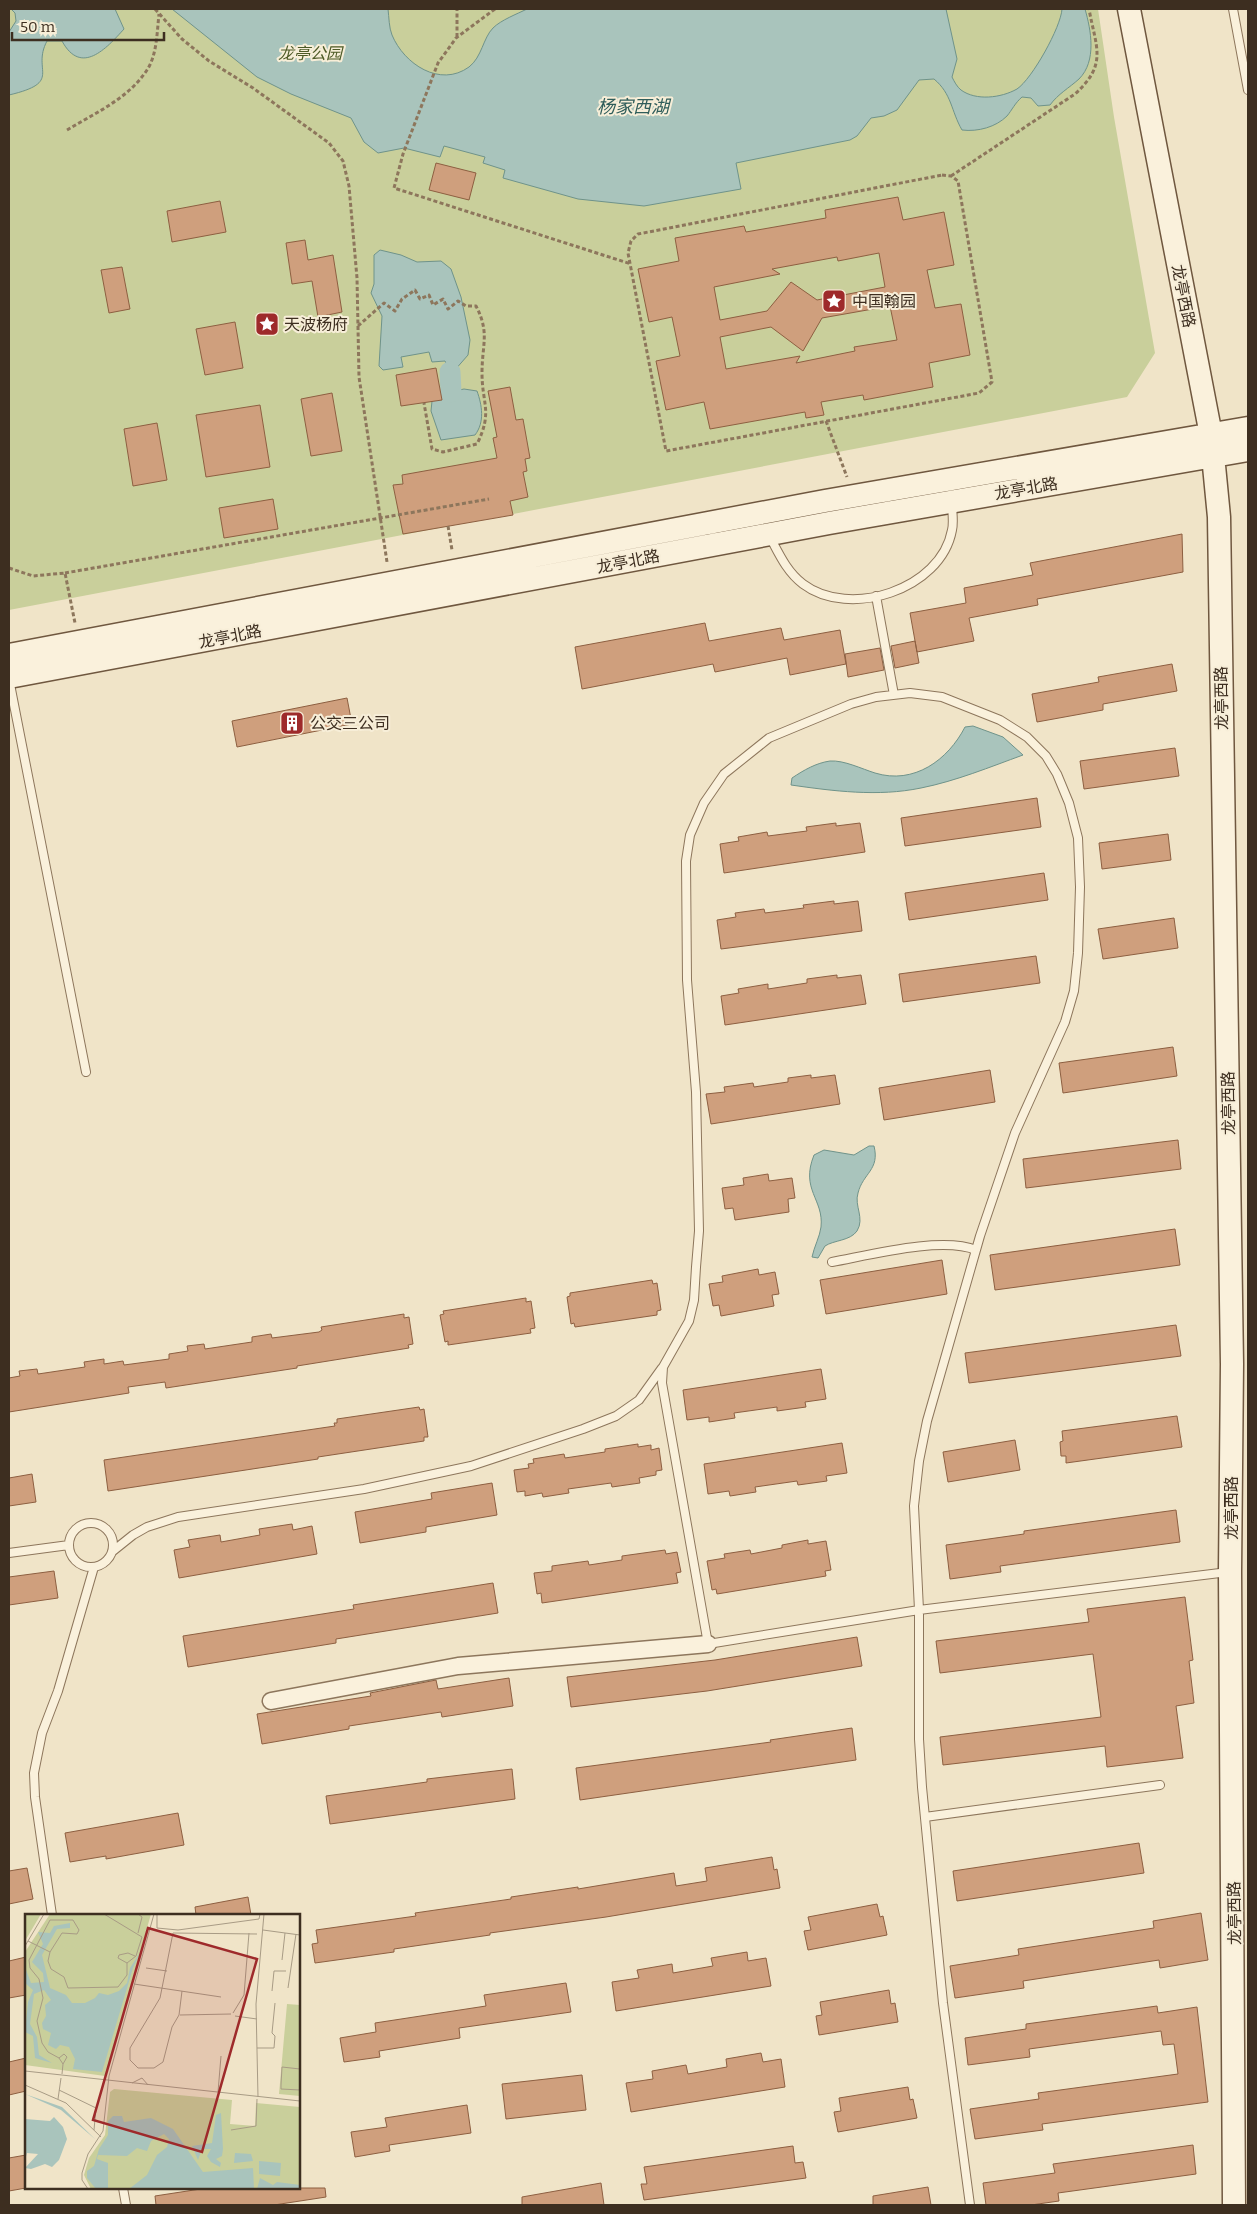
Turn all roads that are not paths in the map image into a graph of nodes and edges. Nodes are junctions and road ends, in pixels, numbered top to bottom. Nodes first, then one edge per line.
1 (1128, 9) edge
2 (1233, 9) edge
3 (1248, 90) edge
4 (1248, 428) edge
5 (1212, 445) junction
6 (1248, 450) edge
7 (952, 501) junction
8 (768, 534) junction
9 (876, 596) junction
10 (9, 655) edge
11 (9, 677) edge
12 (894, 695) junction
13 (86, 1072) dead end
14 (976, 1250) junction
15 (832, 1262) dead end
16 (664, 1367) junction
17 (69, 1545) junction
18 (113, 1551) junction
19 (9, 1553) edge
20 (94, 1567) junction
21 (1230, 1572) junction
22 (919, 1610) junction
23 (708, 1644) junction
24 (271, 1701) dead end
25 (1160, 1785) dead end
26 (925, 1818) junction
27 (52, 1914) edge
28 (123, 2189) edge
29 (126, 2205) edge
30 (970, 2205) edge
31 (1234, 2205) edge

1 - 5 main road, 龙亭西路
2 - 3 lane
4 - 5 main road, 龙亭北路
5 - 6 main road, 龙亭北路
5 - 7 main road, 龙亭北路
5 - 10 main road, 龙亭北路
5 - 21 main road, 龙亭西路
7 - 8 main road, 龙亭北路
7 - 9 lane
8 - 9 lane
8 - 11 main road, 龙亭北路
9 - 12 lane
11 - 13 lane
12 - 14 lane
12 - 16 lane
14 - 15 lane
14 - 22 lane
16 - 18 lane
16 - 23 lane
17 - 18 lane
17 - 19 lane
17 - 20 lane
18 - 20 lane
20 - 27 lane
21 - 22 lane
21 - 31 main road, 龙亭西路
22 - 23 lane
22 - 26 lane
23 - 24 street
25 - 26 lane
26 - 30 lane
28 - 29 lane

